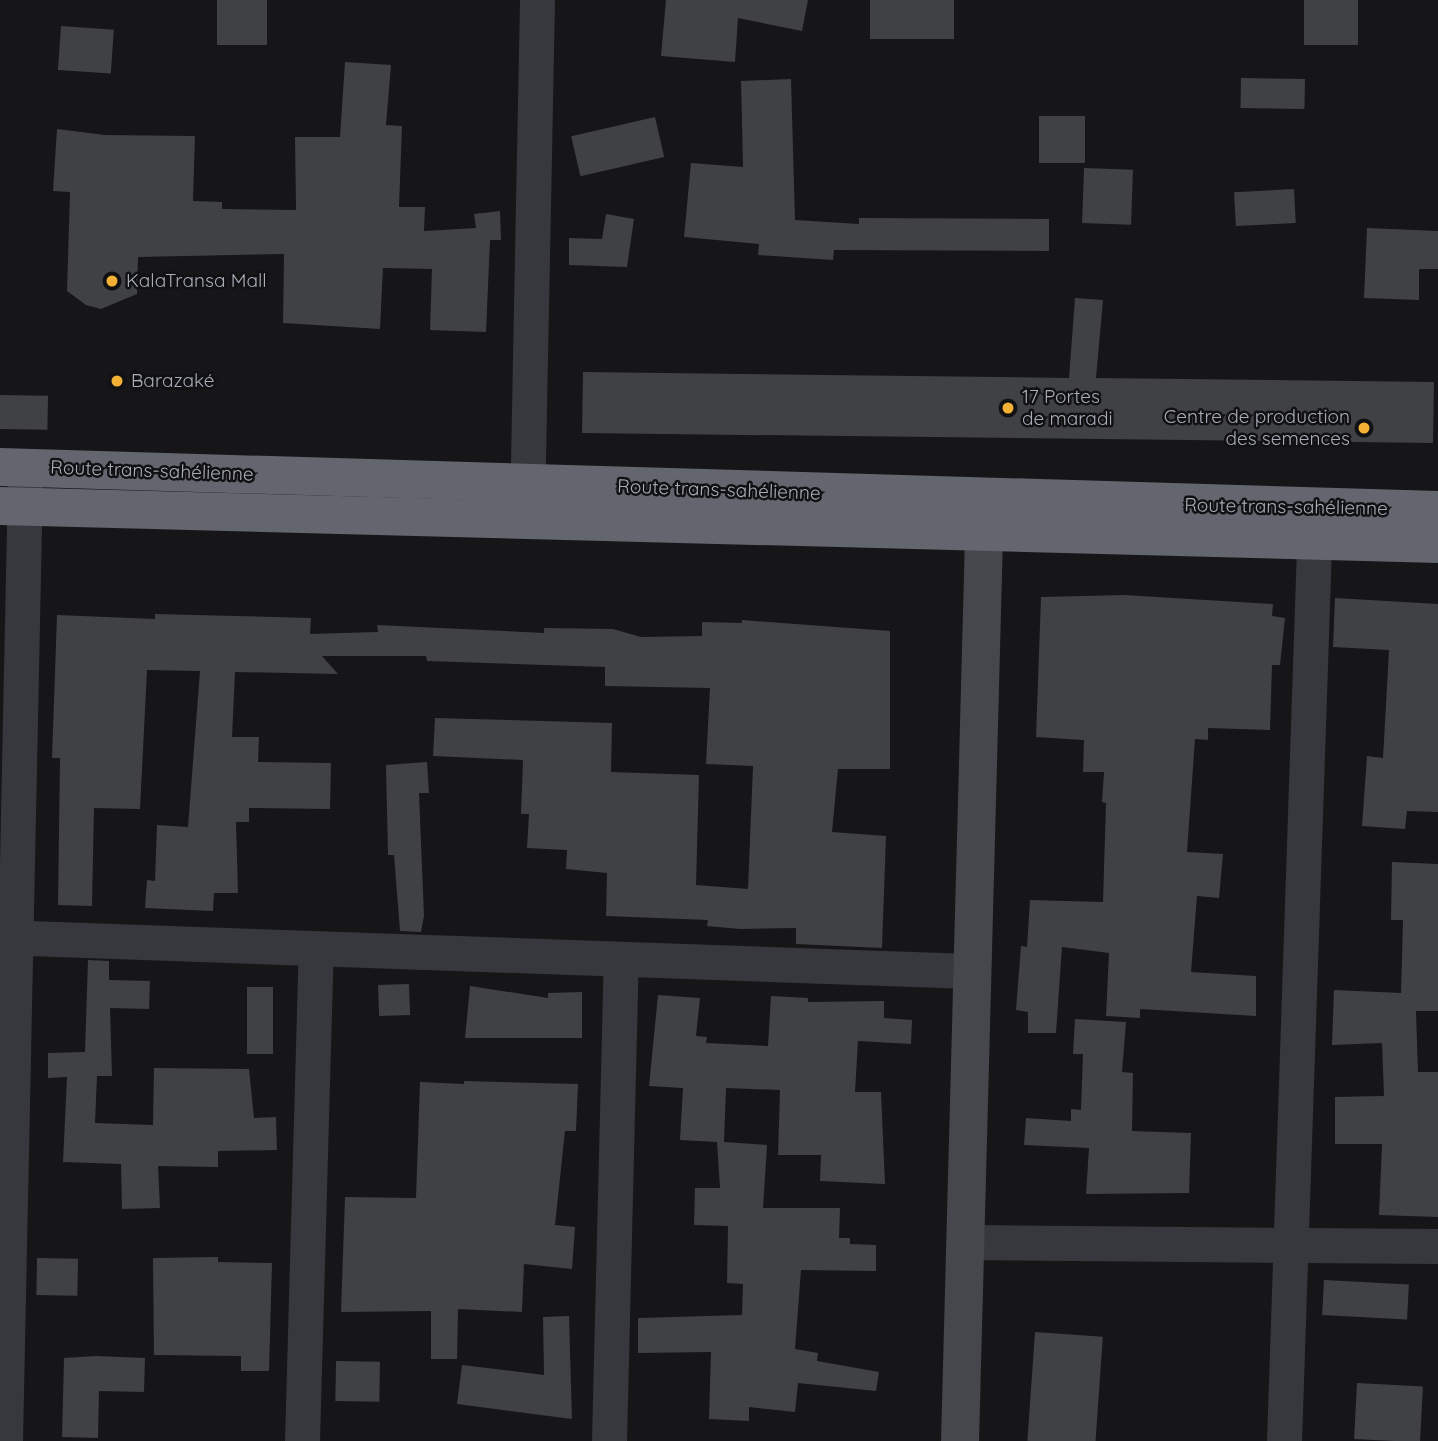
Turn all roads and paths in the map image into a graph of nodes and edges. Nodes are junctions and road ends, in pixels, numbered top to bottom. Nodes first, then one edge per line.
1 (537, 0) edge
2 (12, 467) edge
3 (527, 501) junction
4 (13, 506) edge
5 (1438, 510) edge
6 (984, 516) junction
7 (1315, 524) junction
8 (1438, 544) edge
9 (7, 937) edge
10 (316, 948) junction
11 (621, 959) junction
12 (970, 971) junction
13 (966, 1242) junction
14 (1288, 1243) junction
15 (1438, 1246) edge
16 (5, 1441) edge
17 (302, 1441) edge
18 (609, 1441) edge
19 (960, 1441) edge
20 (1284, 1441) edge

1 - 3 street
2 - 3 highway, Route trans-sahélienne
2 - 4 street
3 - 4 highway, Route trans-sahélienne
3 - 6 highway, Route trans-sahélienne
4 - 9 street
5 - 7 highway, Route trans-sahélienne
6 - 7 highway, Route trans-sahélienne
6 - 12 street
7 - 8 highway, Route trans-sahélienne
7 - 14 street
9 - 10 street
9 - 16 street
10 - 11 street
10 - 17 street
11 - 12 street
11 - 18 street
12 - 13 street
13 - 14 street
13 - 19 street
14 - 15 street
14 - 20 street

